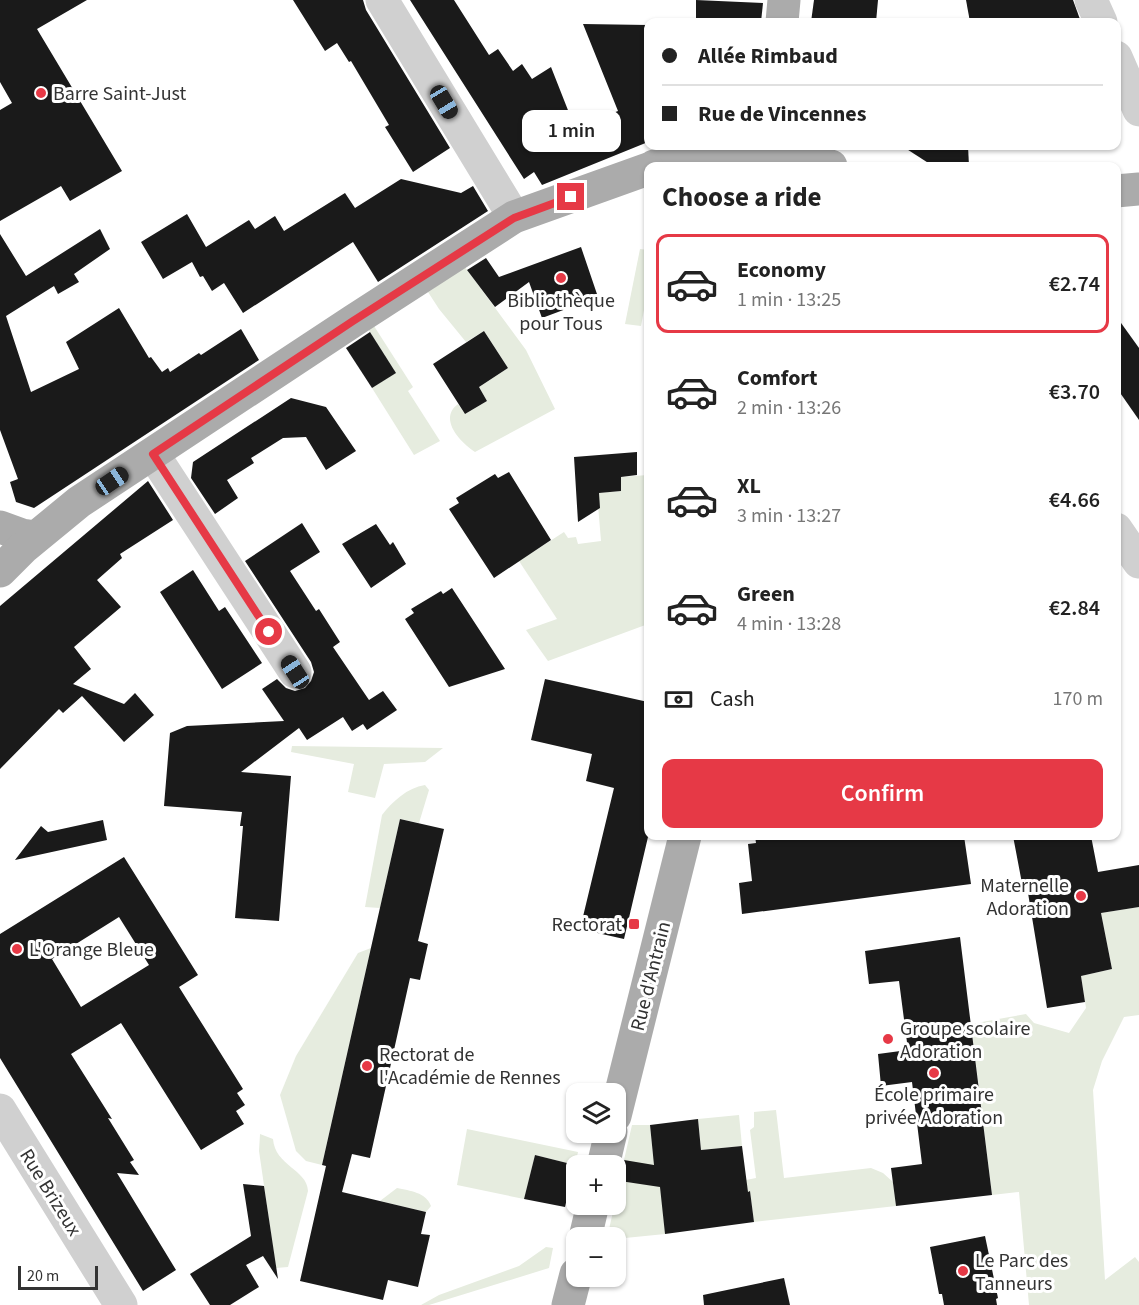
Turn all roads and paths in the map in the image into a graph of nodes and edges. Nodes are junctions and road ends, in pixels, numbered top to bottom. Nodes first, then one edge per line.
1 (382, 0) edge
2 (784, 0) edge
3 (1091, 0) edge
4 (782, 18) edge
5 (1099, 18) edge
6 (1121, 69) edge
7 (1139, 110) edge
8 (743, 150) edge
9 (743, 150) edge
10 (764, 154) edge
11 (665, 162) edge
12 (809, 162) edge
13 (644, 170) edge
14 (1139, 189) edge
15 (1121, 191) edge
16 (514, 218) junction
17 (153, 454) junction
18 (0, 527) edge
19 (1121, 536) edge
20 (35, 537) junction
21 (1139, 562) edge
22 (0, 571) edge
23 (295, 672) dead end
24 (684, 840) edge
25 (623, 1083) edge
26 (0, 1110) edge
27 (573, 1287) edge
28 (121, 1305) edge
29 (568, 1305) edge

1 - 16 street
2 - 4 main road
3 - 5 street
6 - 7 street
8 - 11 main road
9 - 10 main road
10 - 12 main road
13 - 16 main road
14 - 15 main road
16 - 17 main road
17 - 20 main road
17 - 23 street
18 - 20 main road
19 - 21 street
20 - 22 main road
24 - 25 main road, Rue d'Antrain
26 - 28 street, Rue Brizeux
27 - 29 main road

